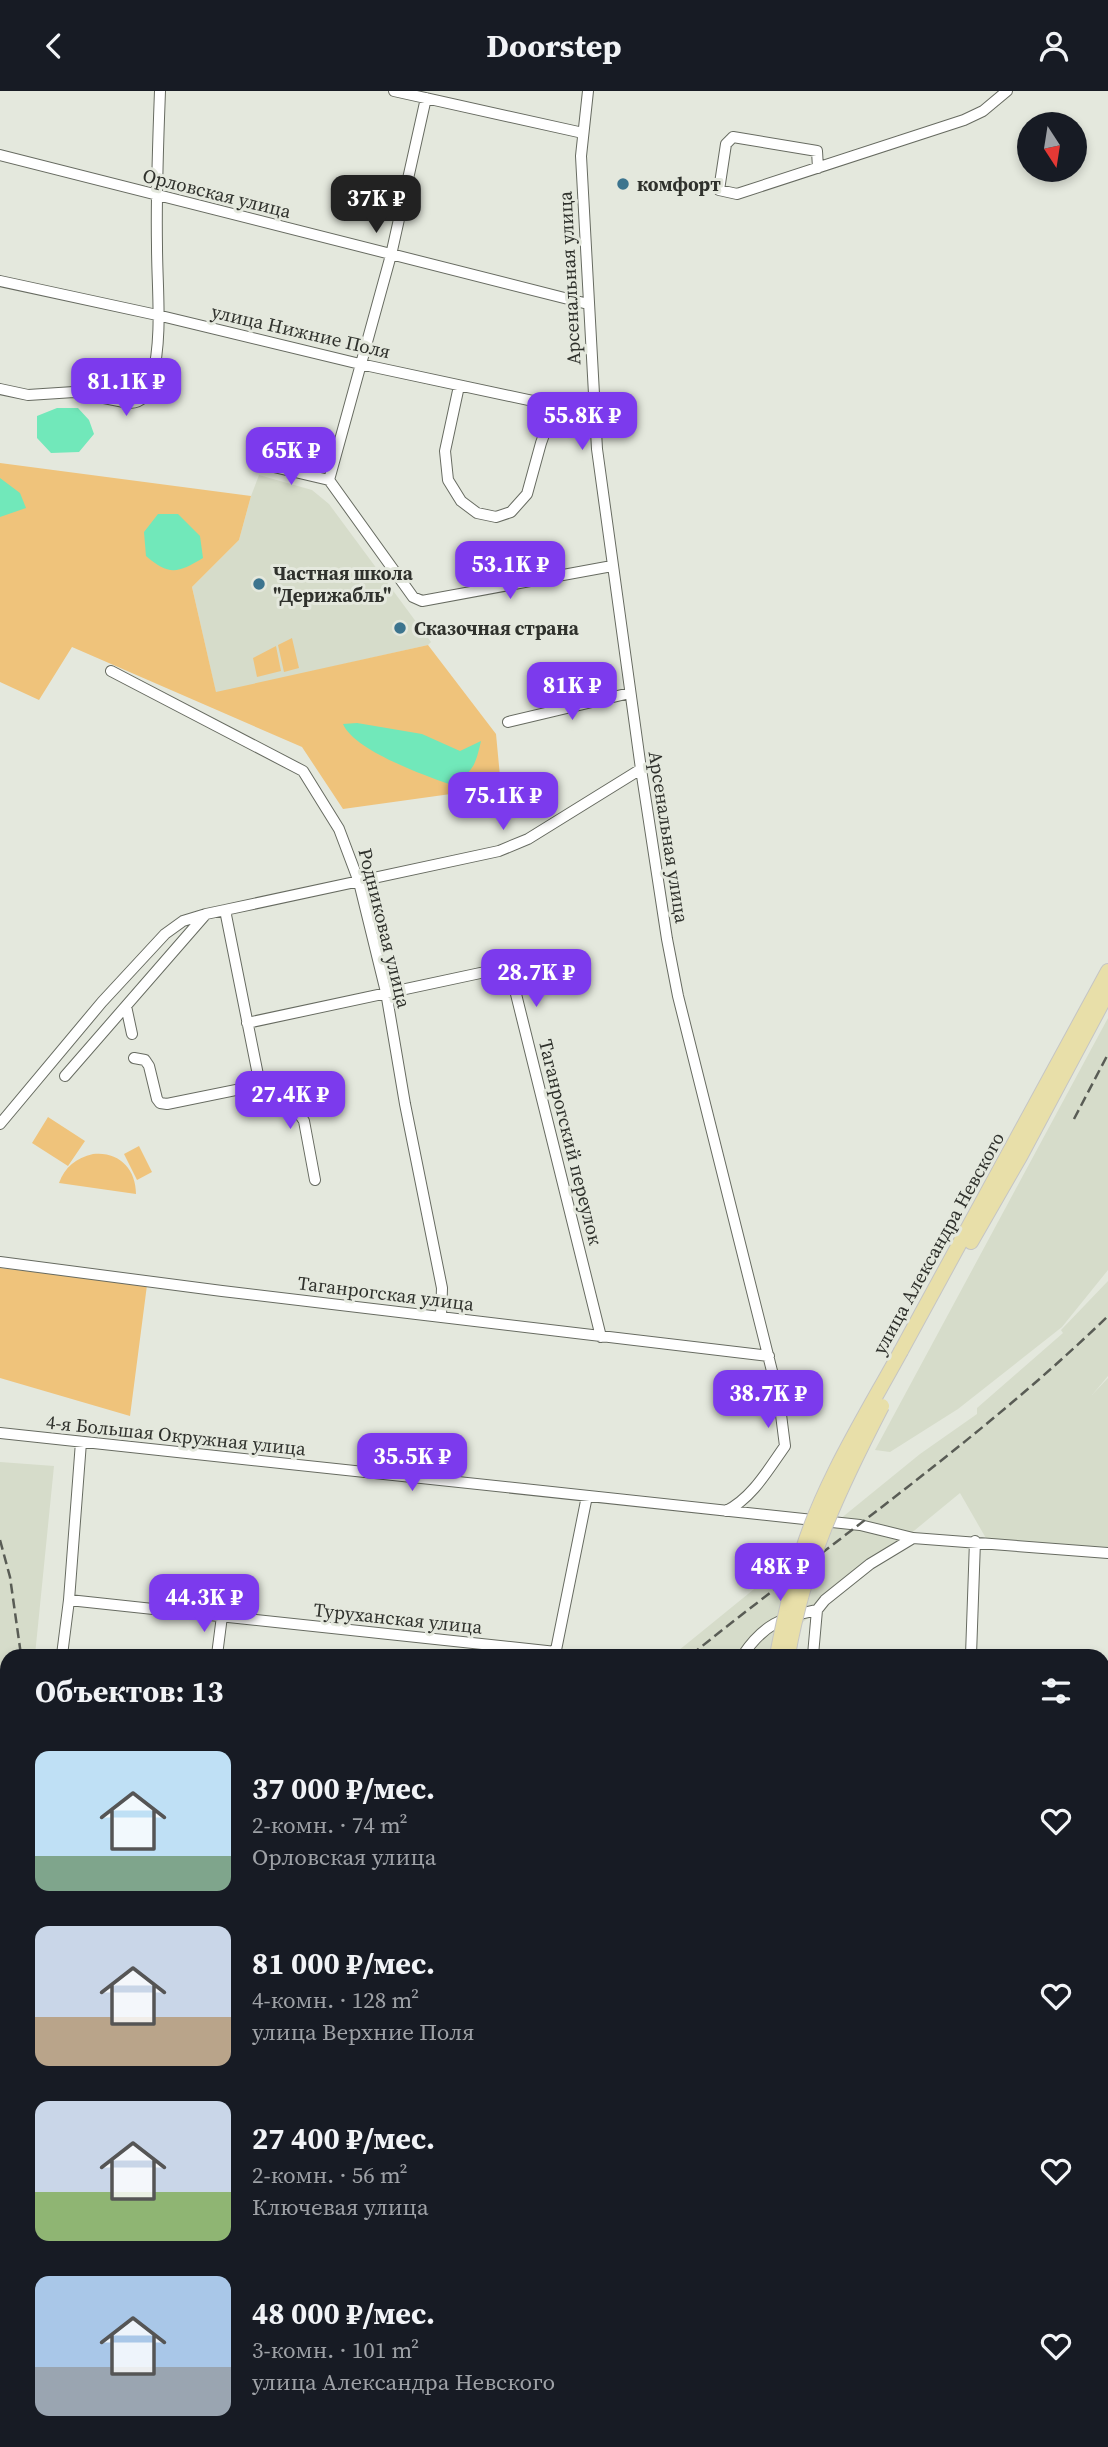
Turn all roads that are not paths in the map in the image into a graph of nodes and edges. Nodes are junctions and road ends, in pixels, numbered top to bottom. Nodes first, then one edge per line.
1 (160, 91) edge
2 (394, 91) edge
3 (588, 91) edge
4 (1007, 91) edge
5 (426, 98) junction
6 (583, 133) junction
7 (0, 155) edge
8 (818, 168) junction
9 (156, 195) junction
10 (391, 255) junction
11 (0, 281) edge
12 (588, 304) junction
13 (158, 315) junction
14 (360, 364) junction
15 (459, 386) junction
16 (0, 389) edge
17 (554, 407) junction
18 (594, 414) junction
19 (261, 464) dead end
20 (329, 480) junction
21 (612, 566) junction
22 (111, 671) dead end
23 (630, 693) junction
24 (508, 722) dead end
25 (641, 769) junction
26 (359, 882) junction
27 (225, 910) junction
28 (205, 914) junction
29 (1108, 971) edge
30 (386, 992) junction
31 (1108, 992) edge
32 (126, 1006) junction
33 (247, 1023) junction
34 (132, 1034) dead end
35 (134, 1058) dead end
36 (65, 1076) dead end
37 (260, 1085) junction
38 (0, 1124) edge
39 (315, 1180) dead end
40 (0, 1262) edge
41 (441, 1317) junction
42 (601, 1337) junction
43 (906, 1352) junction
44 (769, 1356) junction
45 (0, 1433) edge
46 (81, 1442) junction
47 (587, 1496) junction
48 (726, 1511) junction
49 (913, 1538) junction
50 (975, 1542) junction
51 (1108, 1553) edge
52 (69, 1599) junction
53 (817, 1611) junction
54 (222, 1616) junction
55 (814, 1622) junction
56 (761, 1634) junction
57 (63, 1649) edge
58 (218, 1649) edge
59 (512, 1649) edge
60 (557, 1649) edge
61 (748, 1649) edge
62 (779, 1649) edge
63 (789, 1649) edge
64 (813, 1649) edge
65 (971, 1649) edge

1 - 9 street
2 - 5 street
3 - 6 street, Арсенальная улица
4 - 8 street
5 - 6 street
5 - 10 street
6 - 12 street, Арсенальная улица
7 - 9 street, Орловская улица
8 - 8 street
9 - 10 street, Орловская улица
9 - 13 street
10 - 12 street, Орловская улица
10 - 14 street
11 - 13 street, улица Нижние Поля
12 - 18 street, Арсенальная улица
13 - 14 street, улица Нижние Поля
13 - 16 street
14 - 15 street, улица Нижние Поля
14 - 20 street
15 - 17 street, улица Нижние Поля
15 - 17 street
17 - 18 street, улица Нижние Поля
18 - 21 street, Арсенальная улица
19 - 20 street
20 - 21 street
21 - 23 street, Арсенальная улица
22 - 26 street, Родниковая улица
23 - 24 street
23 - 25 street, Арсенальная улица
25 - 26 street
25 - 44 street, Арсенальная улица
26 - 27 street
26 - 30 street, Родниковая улица
27 - 28 street
27 - 33 street
28 - 32 street
28 - 38 street
29 - 43 main road, улица Александра Невского
30 - 33 street, Таганрогский переулок
30 - 41 street, Родниковая улица
30 - 42 street, Таганрогский переулок
31 - 43 main road
32 - 34 street
32 - 36 street
33 - 37 street
35 - 37 street
37 - 39 street
40 - 41 street, Таганрогская улица
41 - 42 street, Таганрогская улица
42 - 44 street, Таганрогская улица
43 - 62 main road, улица Александра Невского, bridge
43 - 63 main road, bridge
44 - 48 street, Арсенальная улица
45 - 46 street, 4-я Большая Окружная улица
46 - 47 street, 4-я Большая Окружная улица
46 - 52 street
47 - 48 street, 4-я Большая Окружная улица
47 - 60 street
48 - 49 street, 4-я Большая Окружная улица
49 - 50 street
49 - 53 street
50 - 51 street
50 - 65 street
52 - 54 street, Туруханская улица
52 - 57 street
53 - 55 street
53 - 56 street
54 - 58 street
54 - 59 street, Туруханская улица
55 - 56 street
55 - 64 street
56 - 61 street

